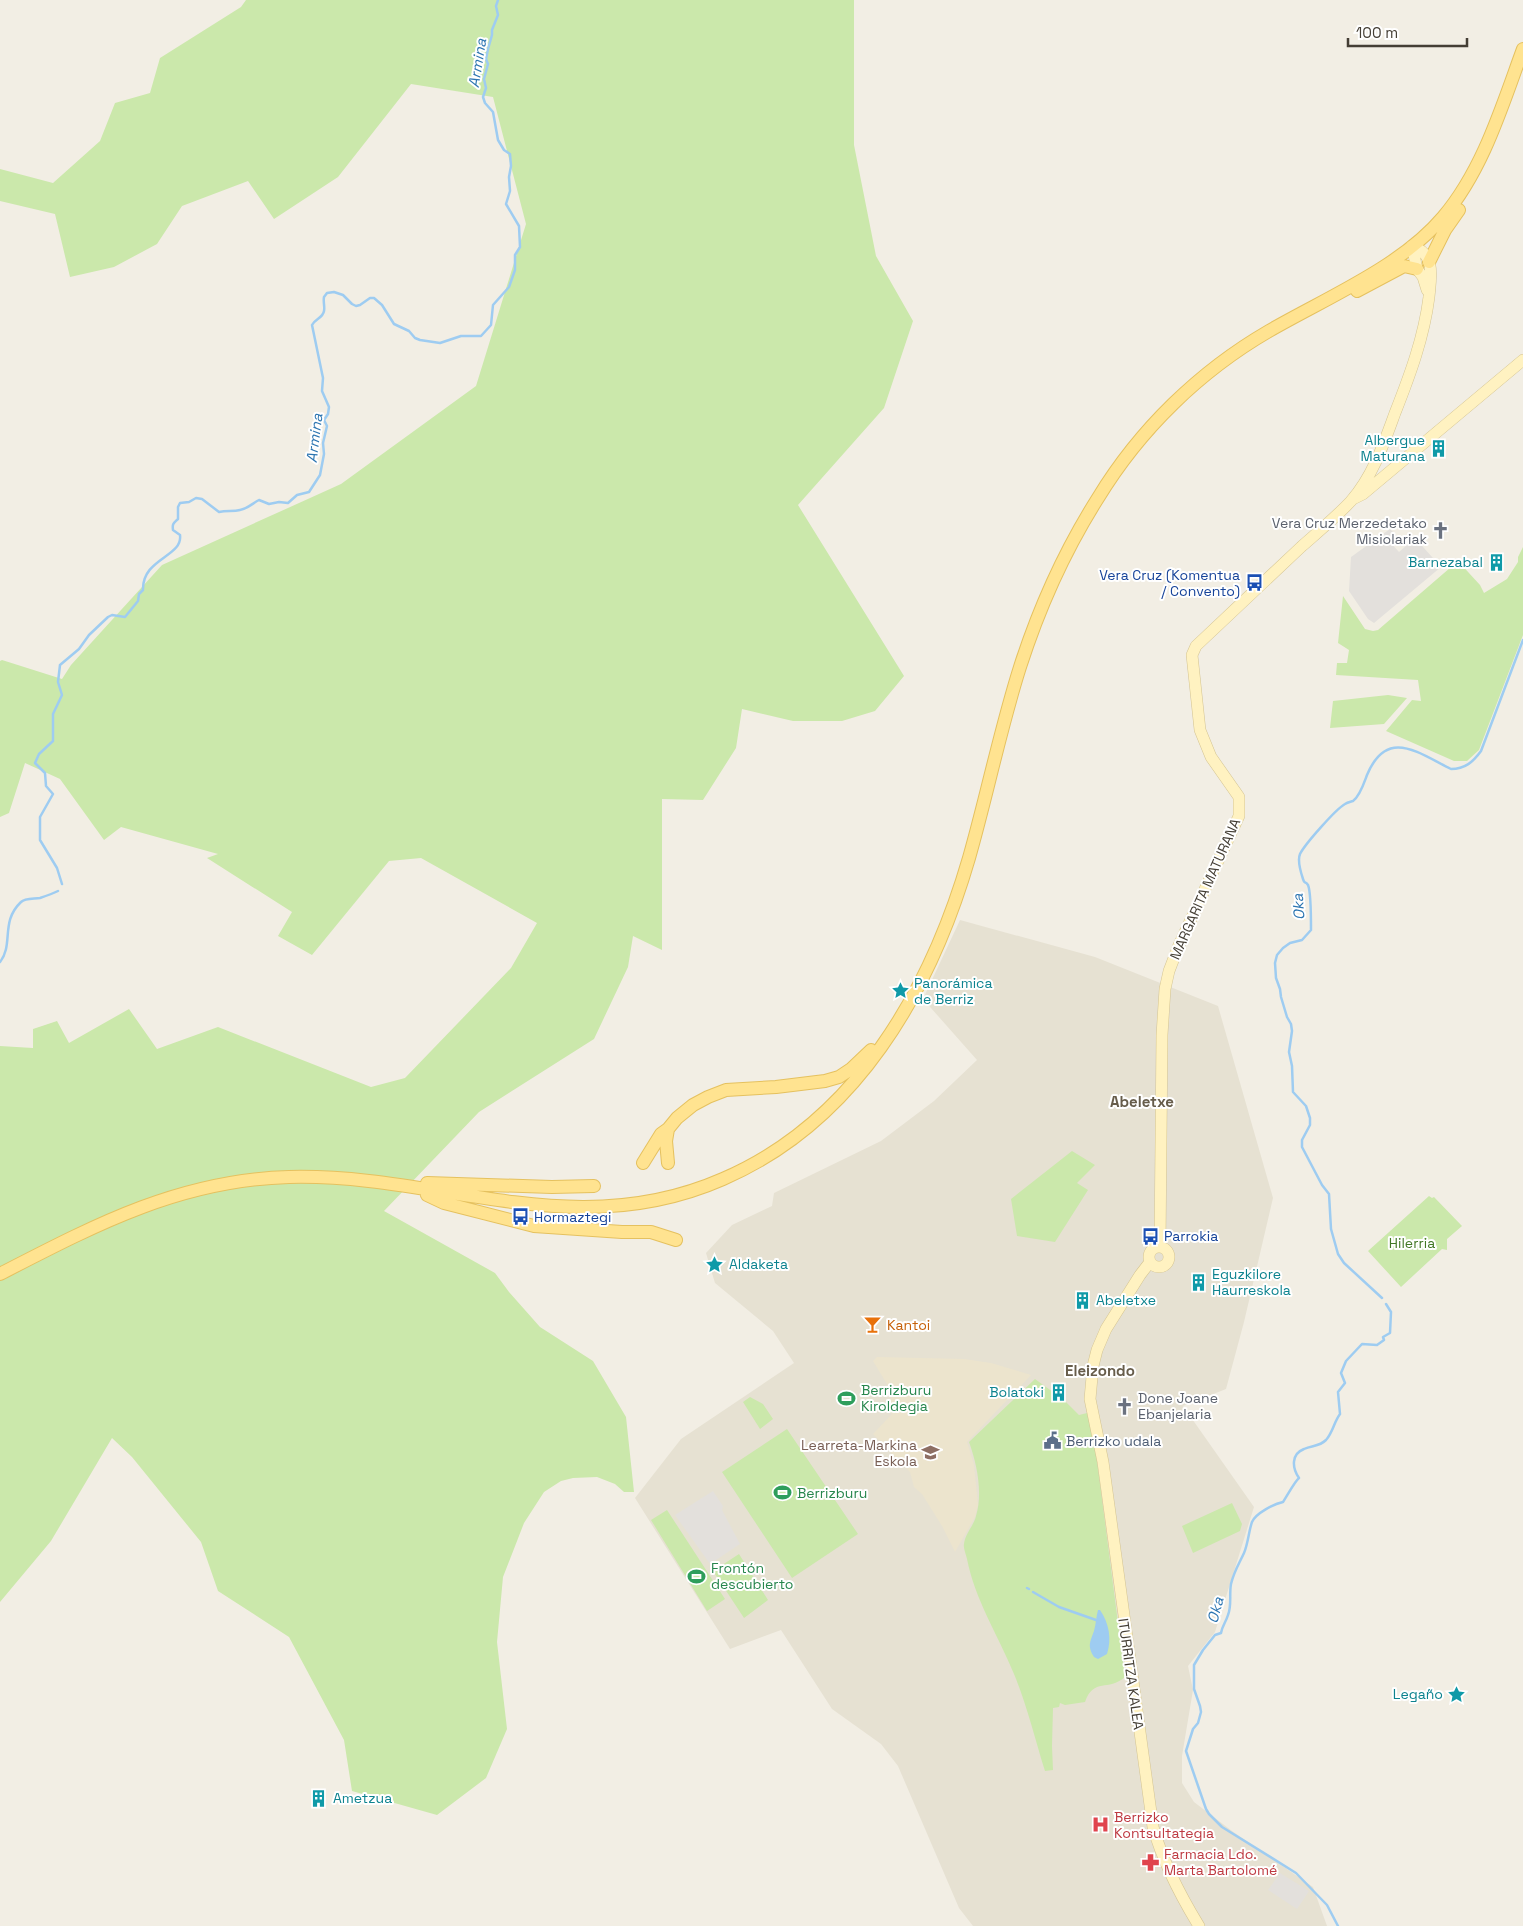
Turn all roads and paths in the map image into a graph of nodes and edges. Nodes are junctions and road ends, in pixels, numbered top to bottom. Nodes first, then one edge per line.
1 (1523, 49) edge
2 (1476, 166) junction
3 (1412, 246) junction
4 (1429, 262) junction
5 (1417, 266) junction
6 (1429, 296) junction
7 (1312, 307) junction
8 (1523, 360) edge
9 (1381, 452) junction
10 (1404, 460) junction
11 (1370, 472) junction
12 (1380, 480) junction
13 (1352, 500) junction
14 (901, 1017) junction
15 (668, 1129) junction
16 (643, 1162) dead end
17 (668, 1163) dead end
18 (379, 1182) junction
19 (594, 1186) dead end
20 (408, 1187) junction
21 (676, 1240) dead end
22 (1160, 1246) junction
23 (1150, 1262) junction
24 (0, 1274) edge
25 (1199, 1926) edge

1 - 2 main road
2 - 3 main road
2 - 4 main road
3 - 4 street
3 - 5 street
3 - 7 main road
4 - 5 street
4 - 6 street, MARGARITA MATURANA
5 - 6 street
5 - 7 main road
6 - 9 street, MARGARITA MATURANA
7 - 14 main road
8 - 10 street
9 - 10 street
9 - 11 street, MARGARITA MATURANA
10 - 12 street
11 - 12 street
11 - 13 street, MARGARITA MATURANA
12 - 13 street
13 - 22 street, MARGARITA MATURANA
14 - 15 main road
14 - 20 main road
15 - 16 main road
15 - 17 main road
18 - 19 main road
18 - 20 main road
18 - 24 main road
20 - 21 main road
22 - 23 street
22 - 23 street
23 - 25 street, ITURRITZA KALEA

